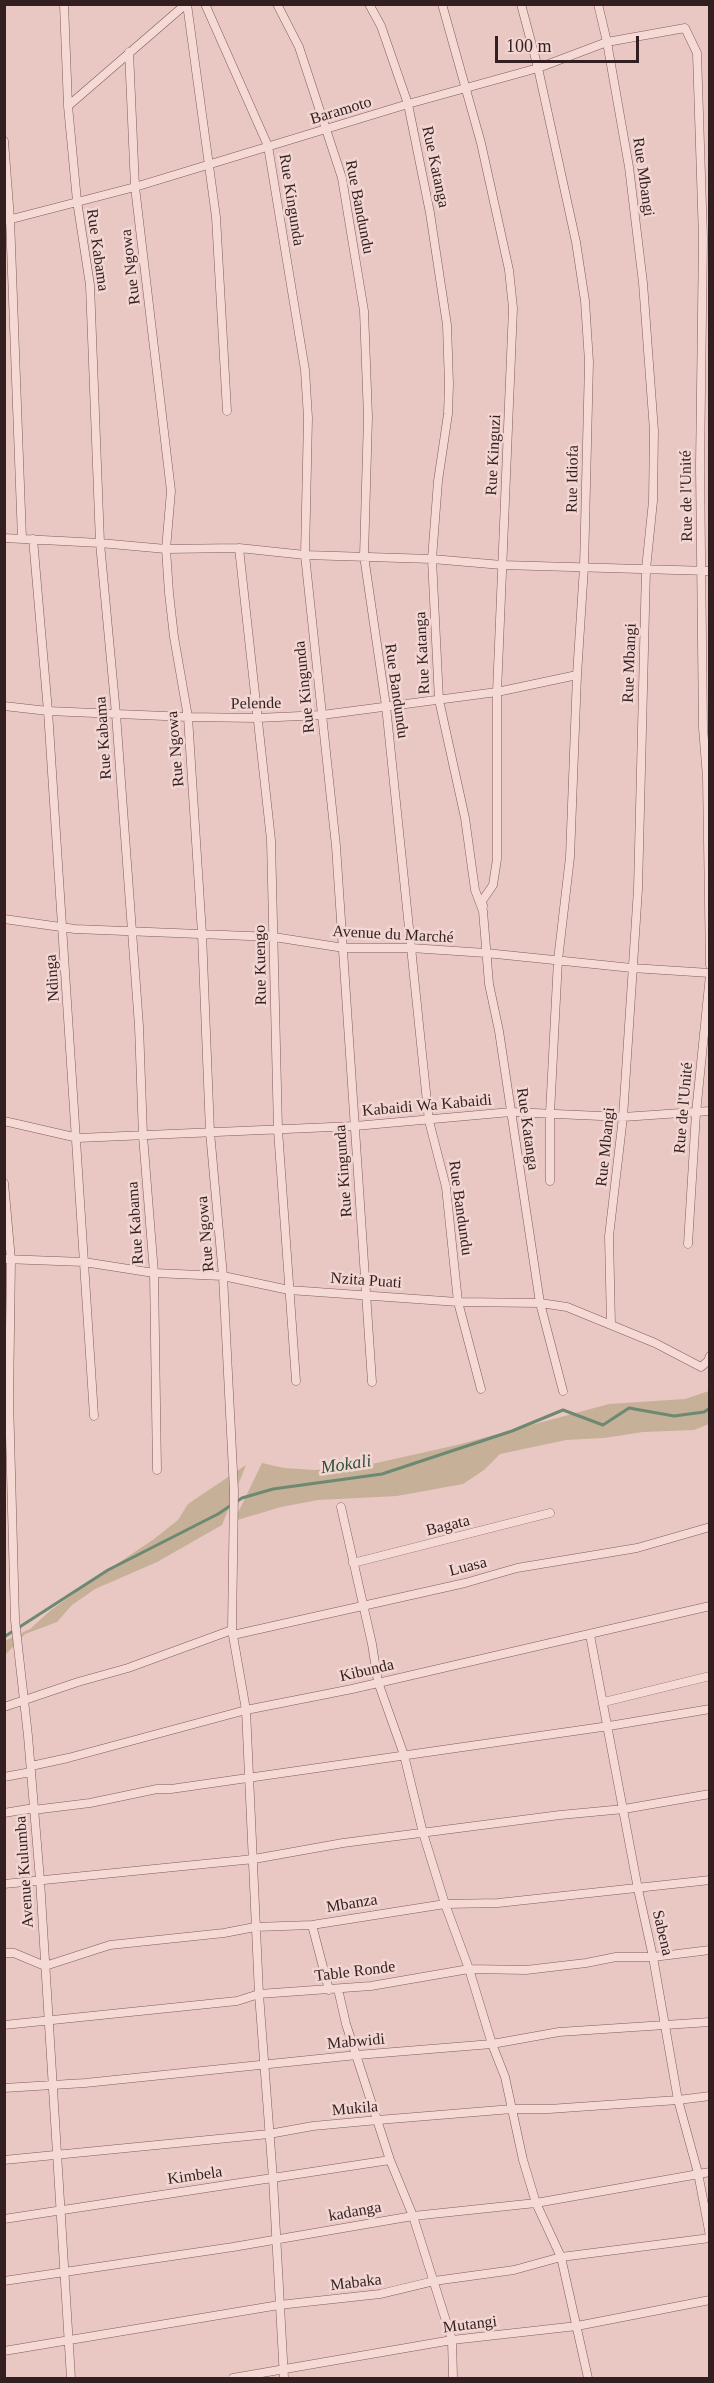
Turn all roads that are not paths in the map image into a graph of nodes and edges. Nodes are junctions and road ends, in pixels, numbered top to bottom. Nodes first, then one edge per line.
1 (64, 4) edge
2 (186, 4) edge
3 (205, 4) edge
4 (277, 4) edge
5 (369, 4) edge
6 (442, 4) edge
7 (521, 4) edge
8 (598, 4) edge
9 (685, 28) joint
10 (607, 42) junction
11 (129, 52) junction
12 (538, 68) junction
13 (465, 87) junction
14 (408, 104) junction
15 (68, 106) junction
16 (328, 129) junction
17 (4, 141) edge
18 (268, 146) junction
19 (209, 164) junction
20 (135, 187) junction
21 (77, 201) junction
22 (8, 220) edge
23 (227, 411) dead end
24 (4, 538) edge
25 (22, 539) junction
26 (33, 539) junction
27 (100, 543) junction
28 (239, 548) junction
29 (166, 549) junction
30 (305, 555) junction
31 (364, 556) junction
32 (432, 559) junction
33 (502, 565) junction
34 (584, 567) junction
35 (646, 569) junction
36 (706, 571) edge
37 (577, 675) junction
38 (497, 692) junction
39 (439, 700) junction
40 (4, 706) edge
41 (386, 706) junction
42 (48, 711) junction
43 (116, 714) junction
44 (322, 715) junction
45 (188, 717) junction
46 (257, 718) junction
47 (483, 910) junction
48 (4, 919) edge
49 (63, 926) junction
50 (131, 930) junction
51 (202, 934) junction
52 (274, 937) junction
53 (344, 948) junction
54 (411, 948) junction
55 (486, 952) junction
56 (558, 960) junction
57 (710, 965) edge
58 (632, 968) junction
59 (710, 974) edge
60 (710, 1111) edge
61 (511, 1112) junction
62 (550, 1113) junction
63 (696, 1113) junction
64 (623, 1117) junction
65 (4, 1121) edge
66 (429, 1121) junction
67 (355, 1126) junction
68 (278, 1130) junction
69 (210, 1132) junction
70 (143, 1136) junction
71 (78, 1138) junction
72 (550, 1182) dead end
73 (4, 1183) edge
74 (688, 1244) dead end
75 (8, 1260) edge
76 (84, 1263) junction
77 (154, 1273) junction
78 (223, 1276) junction
79 (289, 1290) junction
80 (367, 1294) junction
81 (458, 1302) junction
82 (540, 1303) junction
83 (611, 1325) junction
84 (710, 1356) edge
85 (296, 1381) dead end
86 (372, 1382) dead end
87 (481, 1389) dead end
88 (563, 1391) dead end
89 (7, 1399) edge
90 (94, 1416) dead end
91 (157, 1470) dead end
92 (341, 1507) dead end
93 (550, 1513) dead end
94 (710, 1527) edge
95 (353, 1563) junction
96 (363, 1605) junction
97 (710, 1606) edge
98 (233, 1632) junction
99 (590, 1635) junction
100 (710, 1676) edge
101 (378, 1682) junction
102 (25, 1701) junction
103 (604, 1702) junction
104 (4, 1707) edge
105 (710, 1708) edge
106 (246, 1710) junction
107 (609, 1726) junction
108 (404, 1755) junction
109 (31, 1769) junction
110 (4, 1777) edge
111 (249, 1778) junction
112 (710, 1794) edge
113 (34, 1809) junction
114 (624, 1809) junction
115 (4, 1813) edge
116 (423, 1833) junction
117 (254, 1859) junction
118 (40, 1880) junction
119 (710, 1880) edge
120 (4, 1884) edge
121 (638, 1888) junction
122 (445, 1904) junction
123 (312, 1925) junction
124 (255, 1927) junction
125 (710, 1950) edge
126 (4, 1953) edge
127 (653, 1957) junction
128 (45, 1966) junction
129 (469, 1969) junction
130 (334, 1989) junction
131 (259, 1994) junction
132 (48, 2019) junction
133 (710, 2022) edge
134 (4, 2025) edge
135 (666, 2026) junction
136 (492, 2044) junction
137 (357, 2055) junction
138 (264, 2065) junction
139 (51, 2084) junction
140 (4, 2088) edge
141 (710, 2096) edge
142 (678, 2100) junction
143 (512, 2109) junction
144 (378, 2120) junction
145 (269, 2134) junction
146 (56, 2154) junction
147 (4, 2160) edge
148 (390, 2160) junction
149 (710, 2172) edge
150 (698, 2173) junction
151 (273, 2179) junction
152 (536, 2203) junction
153 (59, 2209) junction
154 (413, 2216) junction
155 (4, 2219) edge
156 (710, 2237) edge
157 (275, 2239) junction
158 (561, 2257) junction
159 (64, 2272) junction
160 (4, 2281) edge
161 (434, 2281) junction
162 (710, 2300) edge
163 (279, 2305) junction
164 (577, 2326) junction
165 (70, 2340) junction
166 (452, 2340) junction
167 (4, 2351) edge
168 (283, 2369) junction
169 (71, 2379) edge
170 (233, 2379) edge
171 (284, 2379) edge
172 (453, 2379) edge
173 (588, 2379) edge

1 - 15 street, Rue Kabama
2 - 11 street
2 - 19 street
3 - 18 street, Rue Kingunda
4 - 16 street, Rue Bandundu
5 - 14 street, Rue Katanga
6 - 13 street, Rue Kinguzi
7 - 12 street, Rue Idiofa
8 - 10 street, Rue Mbangi
9 - 10 street, Baramoto
9 - 36 street, Rue de l'Unité
10 - 12 street, Baramoto
10 - 35 street, Rue Mbangi
11 - 15 street
11 - 20 street, Rue Ngowa
12 - 13 street, Baramoto
12 - 34 street, Rue Idiofa
13 - 14 street, Baramoto
13 - 33 street, Rue Kinguzi
14 - 16 street, Baramoto
14 - 32 street, Rue Katanga
15 - 21 street, Rue Kabama
16 - 18 street, Baramoto
16 - 31 street, Rue Bandundu
17 - 22 street
18 - 19 street, Baramoto
18 - 30 street, Rue Kingunda
19 - 20 street, Baramoto
19 - 23 street
20 - 21 street, Baramoto
20 - 29 street, Rue Ngowa
21 - 22 street, Baramoto
21 - 27 street, Rue Kabama
22 - 25 street
24 - 25 street
25 - 26 street
26 - 27 street
26 - 42 street, Ndinga
27 - 29 street
27 - 43 street, Rue Kabama
28 - 29 street
28 - 30 street
28 - 46 street, Rue Kuengo
29 - 45 street, Rue Ngowa
30 - 31 street
30 - 44 street, Rue Kingunda
31 - 32 street
31 - 41 street, Rue Bandundu
32 - 33 street
32 - 39 street, Rue Katanga
33 - 34 street
33 - 38 street, Rue Kinguzi
34 - 35 street
34 - 37 street, Rue Idiofa
35 - 36 street
35 - 58 street, Rue Mbangi
36 - 57 street, Rue de l'Unité
37 - 38 street, Pelende
37 - 56 street, Rue Idiofa
38 - 39 street, Pelende
38 - 47 street, Rue Kinguzi
39 - 41 street, Pelende
39 - 47 street, Rue Katanga
40 - 42 street, Pelende
41 - 44 street, Pelende
41 - 54 street, Rue Bandundu
42 - 43 street, Pelende
42 - 49 street, Ndinga
43 - 45 street, Pelende
43 - 50 street, Rue Kabama
44 - 46 street, Pelende
44 - 53 street, Rue Kingunda
45 - 46 street, Pelende
45 - 51 street, Rue Ngowa
46 - 52 street, Rue Kuengo
47 - 55 street, Rue Katanga
48 - 49 street, Avenue du Marché
49 - 50 street, Avenue du Marché
49 - 71 street, Ndinga
50 - 51 street, Avenue du Marché
50 - 70 street, Rue Kabama
51 - 52 street, Avenue du Marché
51 - 69 street, Rue Ngowa
52 - 53 street, Avenue du Marché
52 - 68 street, Rue Kuengo
53 - 54 street, Avenue du Marché
53 - 67 street, Rue Kingunda
54 - 55 street, Avenue du Marché
54 - 66 street, Rue Bandundu
55 - 56 street, Avenue du Marché
55 - 61 street, Rue Katanga
56 - 58 street, Avenue du Marché
56 - 62 street, Rue Idiofa
58 - 59 street, Avenue du Marché
58 - 64 street, Rue Mbangi
59 - 63 street, Rue de l'Unité
60 - 63 street, Kabaidi Wa Kabaidi
61 - 62 street, Kabaidi Wa Kabaidi
61 - 66 street, Kabaidi Wa Kabaidi
61 - 82 street, Rue Katanga
62 - 64 street, Kabaidi Wa Kabaidi
62 - 72 street, Rue Idiofa
63 - 64 street, Kabaidi Wa Kabaidi
63 - 74 street, Rue de l'Unité
64 - 83 street, Rue Mbangi
65 - 71 street, Kabaidi Wa Kabaidi
66 - 67 street, Kabaidi Wa Kabaidi
66 - 81 street, Rue Bandundu
67 - 68 street, Kabaidi Wa Kabaidi
67 - 80 street, Rue Kingunda
68 - 69 street, Kabaidi Wa Kabaidi
68 - 79 street, Rue Kuengo
69 - 70 street, Kabaidi Wa Kabaidi
69 - 78 street, Rue Ngowa
70 - 71 street, Kabaidi Wa Kabaidi
70 - 77 street, Rue Kabama
71 - 76 street, Ndinga
73 - 75 street, Avenue Kulumba
75 - 76 street, Nzita Puati
75 - 89 street, Avenue Kulumba
76 - 77 street, Nzita Puati
76 - 90 street, Ndinga
77 - 78 street, Nzita Puati
77 - 91 street, Rue Kabama
78 - 79 street, Nzita Puati
78 - 98 street, Rue Ngowa
79 - 80 street, Nzita Puati
79 - 85 street, Rue Kuengo
80 - 81 street, Nzita Puati
80 - 86 street, Rue Kingunda
81 - 82 street, Nzita Puati
81 - 87 street, Rue Bandundu
82 - 83 street, Nzita Puati
82 - 88 street, Rue Katanga
83 - 84 street, Nzita Puati
89 - 102 street, Avenue Kulumba
92 - 95 street
93 - 95 street, Bagata
94 - 96 street, Luasa
95 - 96 street
96 - 98 street, Luasa
96 - 101 street
97 - 99 street, Kibunda
98 - 102 street, Luasa
98 - 106 street, Rue Ngowa
99 - 101 street, Kibunda
99 - 103 street, Sabena
100 - 103 street
101 - 106 street, Kibunda
101 - 108 street
102 - 104 street, Luasa
102 - 109 street, Avenue Kulumba
103 - 107 street, Sabena
105 - 107 street
106 - 109 street, Kibunda
106 - 111 street, Rue Ngowa
107 - 108 street
107 - 114 street, Sabena
108 - 111 street
108 - 116 street
109 - 110 street, Kibunda
109 - 113 street, Avenue Kulumba
111 - 113 street
111 - 117 street, Rue Ngowa
112 - 114 street
113 - 115 street
113 - 118 street, Avenue Kulumba
114 - 116 street
114 - 121 street, Sabena
116 - 117 street
116 - 122 street
117 - 118 street
117 - 124 street, Rue Ngowa
118 - 120 street
118 - 128 street, Avenue Kulumba
119 - 121 street, Mbanza
121 - 122 street, Mbanza
121 - 127 street, Sabena
122 - 123 street, Mbanza
122 - 129 street
123 - 124 street, Mbanza
123 - 130 street
124 - 128 street, Mbanza
124 - 131 street, Rue Ngowa
125 - 127 street, Table Ronde
126 - 128 street
127 - 129 street, Table Ronde
127 - 135 street, Sabena
128 - 132 street, Avenue Kulumba
129 - 130 street, Table Ronde
129 - 136 street
130 - 131 street, Table Ronde
130 - 137 street
131 - 132 street, Table Ronde
131 - 138 street, Rue Ngowa
132 - 134 street, Table Ronde
132 - 139 street, Avenue Kulumba
133 - 135 street, Mabwidi
135 - 136 street, Mabwidi
135 - 142 street, Sabena
136 - 137 street, Mabwidi
136 - 143 street
137 - 138 street, Mabwidi
137 - 144 street
138 - 139 street, Mabwidi
138 - 145 street, Rue Ngowa
139 - 140 street, Mabwidi
139 - 146 street, Avenue Kulumba
141 - 142 street, Mukila
142 - 143 street, Mukila
142 - 150 street, Sabena
143 - 144 street, Mukila
143 - 152 street
144 - 145 street, Mukila
144 - 148 street
145 - 146 street, Mukila
145 - 151 street, Rue Ngowa
146 - 147 street, Mukila
146 - 153 street, Avenue Kulumba
148 - 151 street, Kimbela
148 - 154 street
149 - 150 street, kadanga
150 - 152 street, kadanga
150 - 156 street, Sabena
151 - 153 street, Kimbela
151 - 157 street, Rue Ngowa
152 - 154 street, kadanga
152 - 158 street
153 - 155 street, Kimbela
153 - 159 street, Avenue Kulumba
154 - 157 street, kadanga
154 - 161 street
156 - 158 street, Mabaka
157 - 159 street, kadanga
157 - 163 street, Rue Ngowa
158 - 161 street, Mabaka
158 - 164 street
159 - 160 street, kadanga
159 - 165 street, Avenue Kulumba
161 - 163 street, Mabaka
161 - 166 street
162 - 164 street, Mutangi
163 - 165 street, Mabaka
163 - 168 street, Rue Ngowa
164 - 166 street, Mutangi
164 - 173 street
165 - 167 street, Mabaka
165 - 169 street, Avenue Kulumba
166 - 168 street, Mutangi
166 - 172 street
168 - 170 street, Mutangi
168 - 171 street, Rue Ngowa

